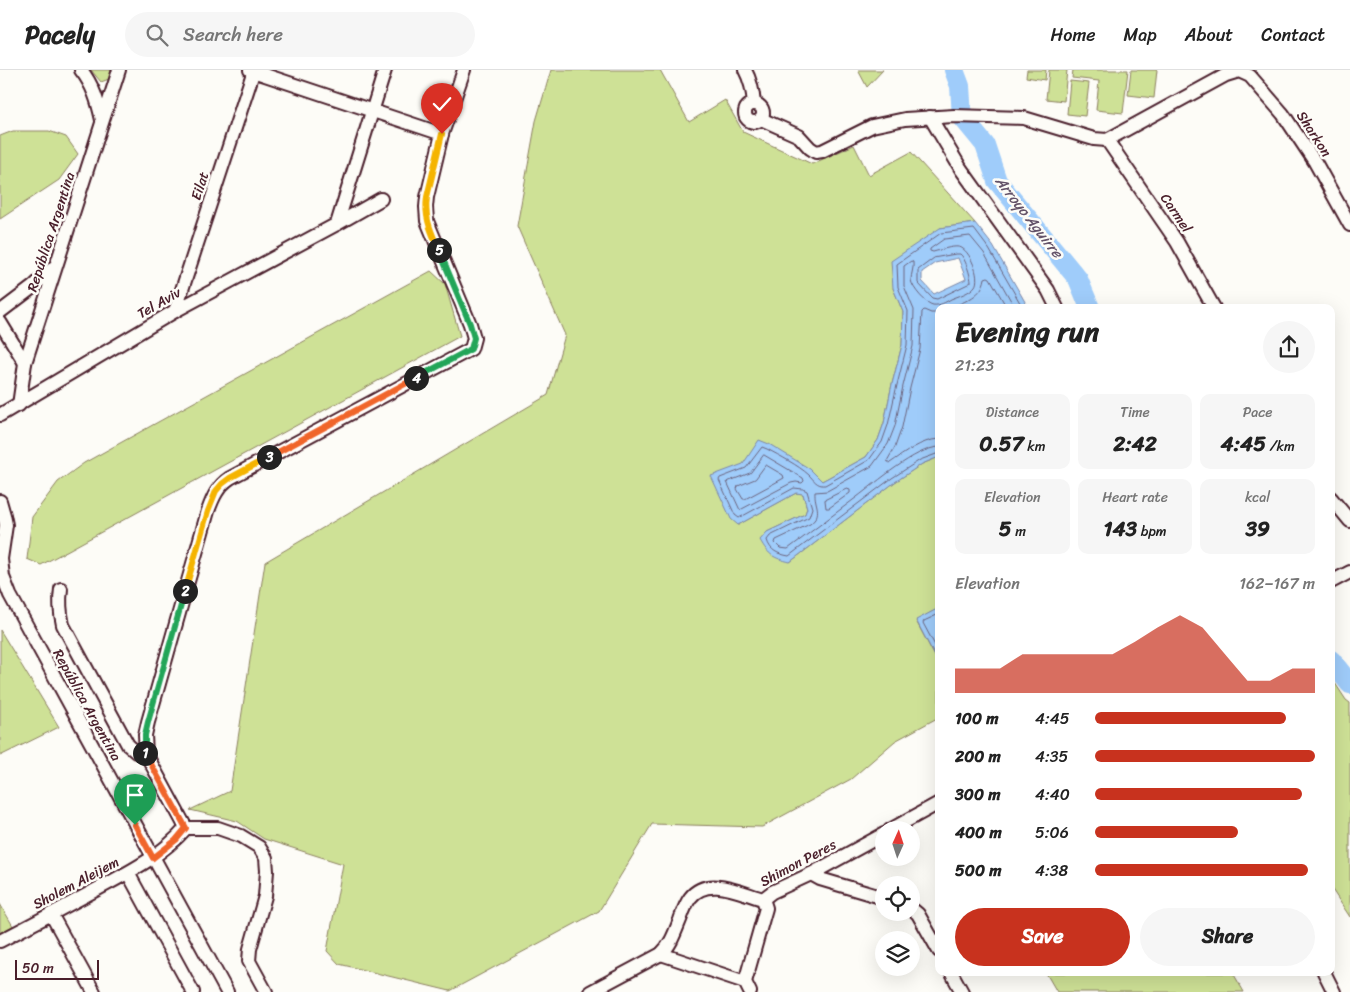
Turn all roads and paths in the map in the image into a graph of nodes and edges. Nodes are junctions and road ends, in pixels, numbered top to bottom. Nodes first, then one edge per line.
1 (81, 70) edge
2 (119, 70) edge
3 (253, 70) edge
4 (385, 70) edge
5 (464, 70) edge
6 (745, 70) edge
7 (372, 110) junction
8 (930, 117) junction
9 (102, 122) junction
10 (442, 134) junction
11 (1107, 140) junction
12 (381, 198) dead end
13 (337, 224) junction
14 (1350, 225) edge
15 (56, 265) junction
16 (1055, 304) edge
17 (1212, 304) edge
18 (175, 311) junction
19 (0, 312) edge
20 (0, 322) edge
21 (25, 363) junction
22 (19, 404) junction
23 (4, 413) edge
24 (0, 423) edge
25 (0, 501) edge
26 (1335, 503) edge
27 (1350, 521) edge
28 (1350, 572) edge
29 (1335, 580) edge
30 (61, 589) dead end
31 (146, 754) junction
32 (935, 805) edge
33 (906, 821) edge
34 (186, 828) junction
35 (875, 839) edge
36 (153, 858) junction
37 (128, 873) junction
38 (811, 874) junction
39 (875, 895) edge
40 (763, 899) junction
41 (51, 914) junction
42 (920, 917) edge
43 (0, 941) edge
44 (935, 943) edge
45 (661, 954) junction
46 (953, 976) edge
47 (1326, 976) edge
48 (748, 987) edge
49 (94, 992) edge
50 (194, 992) edge
51 (227, 992) edge
52 (266, 992) edge
53 (590, 992) edge
54 (962, 992) edge
55 (1334, 992) edge

1 - 9 street
2 - 9 street, República Argentina
3 - 7 street
3 - 18 street, Eilat
4 - 7 street
5 - 10 street
6 - 8 street
7 - 10 street
7 - 13 street
8 - 11 street
8 - 16 street
9 - 15 street, República Argentina
10 - 31 street
11 - 14 street, Sharkon
11 - 17 street, Carmel
12 - 13 street, Tel Aviv
13 - 18 street, Tel Aviv
15 - 19 street
15 - 21 street, República Argentina
18 - 22 street, Tel Aviv
20 - 21 street
21 - 22 street, República Argentina
22 - 23 street, Tel Aviv
23 - 24 street
25 - 36 street, República Argentina
26 - 27 street
28 - 29 street
30 - 31 street
31 - 34 street
32 - 33 street
34 - 36 street, Sholem Aleijem
34 - 52 street
35 - 38 street, Shimon Peres
36 - 37 street, Sholem Aleijem
36 - 51 street, República Argentina
37 - 41 street, Sholem Aleijem
37 - 50 street
38 - 39 street
38 - 40 street, Shimon Peres
40 - 45 street, Shimon Peres
40 - 48 street
41 - 43 street, Sholem Aleijem
41 - 49 street
42 - 44 street
45 - 48 street
45 - 53 street, Shimon Peres
46 - 54 street
47 - 55 street

